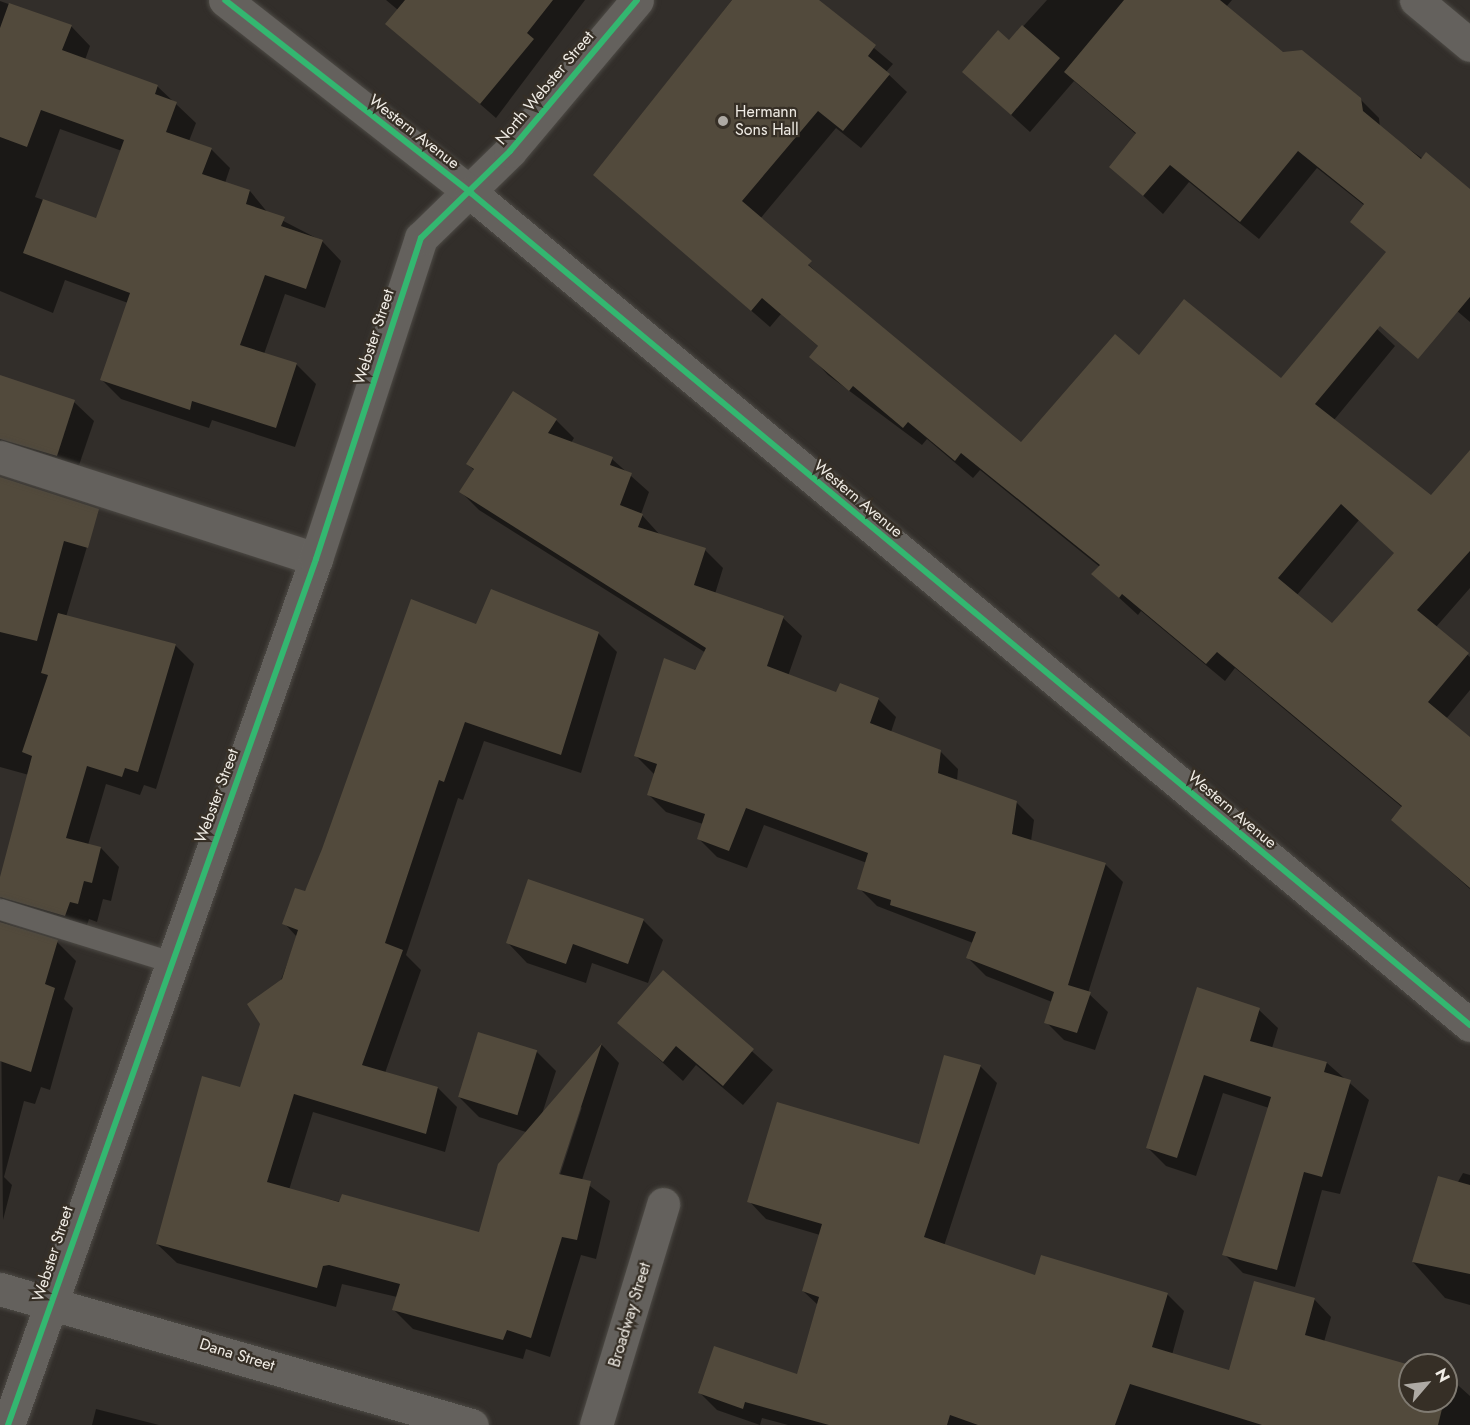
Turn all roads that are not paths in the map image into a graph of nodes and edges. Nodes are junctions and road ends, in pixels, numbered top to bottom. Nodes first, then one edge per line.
1 (225, 0) edge
2 (637, 0) edge
3 (1416, 0) edge
4 (1470, 45) edge
5 (471, 193) junction
6 (0, 457) edge
7 (316, 559) junction
8 (0, 909) edge
9 (171, 962) junction
10 (1470, 1025) edge
11 (663, 1204) dead end
12 (0, 1289) edge
13 (51, 1305) junction
14 (8, 1425) edge
15 (472, 1425) edge
16 (596, 1425) edge

1 - 5 street, Western Avenue
2 - 5 street, North Webster Street
3 - 4 street
5 - 7 street, Webster Street
5 - 10 street, Western Avenue
6 - 7 street
7 - 9 street, Webster Street
8 - 9 lane
9 - 13 street, Webster Street
11 - 16 street, Broadway Street
12 - 13 street, Dana Street
13 - 14 street, Webster Street
13 - 15 street, Dana Street

